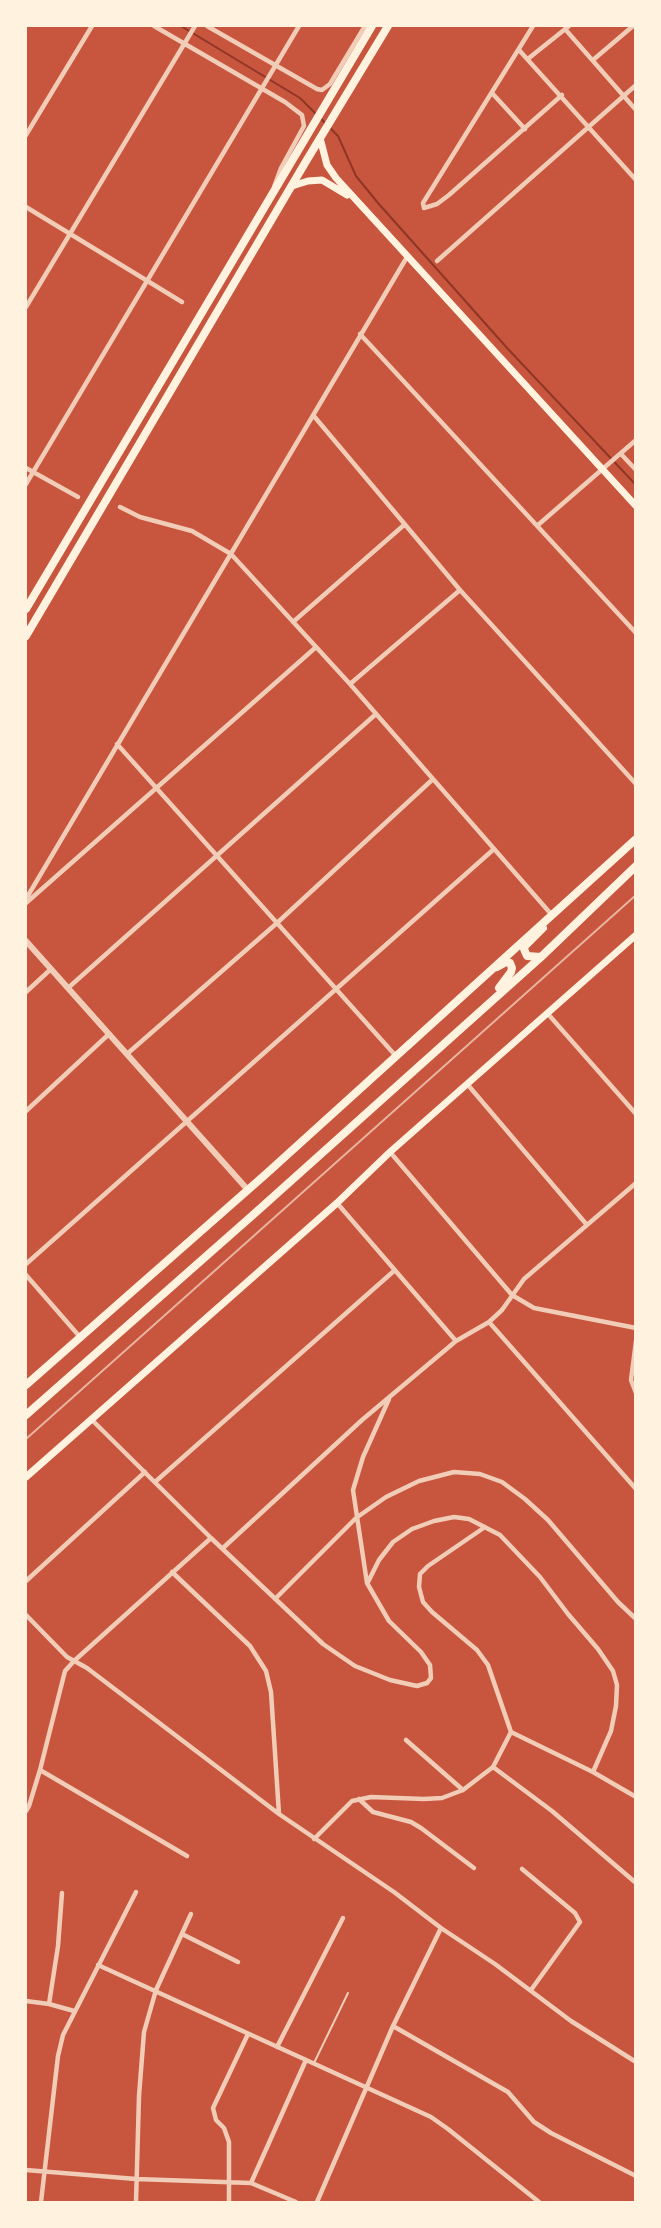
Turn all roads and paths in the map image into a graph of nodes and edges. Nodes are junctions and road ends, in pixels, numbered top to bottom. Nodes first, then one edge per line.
1 (92, 26) edge
2 (154, 26) edge
3 (195, 26) edge
4 (207, 26) edge
5 (299, 26) edge
6 (365, 26) edge
7 (372, 26) edge
8 (388, 26) edge
9 (533, 26) edge
10 (633, 26) edge
11 (567, 27) edge
12 (185, 42) junction
13 (519, 50) junction
14 (529, 58) junction
15 (593, 60) junction
16 (274, 67) junction
17 (636, 85) edge
18 (263, 87) junction
19 (492, 93) junction
20 (623, 95) junction
21 (562, 96) junction
22 (636, 110) edge
23 (589, 126) junction
24 (525, 129) junction
25 (26, 135) edge
26 (321, 137) junction
27 (636, 180) edge
28 (292, 186) junction
29 (272, 195) junction
30 (357, 201) junction
31 (26, 207) edge
32 (69, 233) junction
33 (407, 256) junction
34 (437, 261) dead end
35 (147, 281) junction
36 (182, 302) dead end
37 (26, 308) edge
38 (360, 334) junction
39 (313, 415) junction
40 (636, 440) edge
41 (620, 455) junction
42 (26, 468) edge
43 (604, 468) junction
44 (636, 470) edge
45 (33, 472) junction
46 (26, 483) edge
47 (78, 497) dead end
48 (636, 506) edge
49 (120, 507) dead end
50 (404, 525) junction
51 (538, 525) junction
52 (231, 554) junction
53 (460, 590) junction
54 (26, 609) edge
55 (293, 622) junction
56 (636, 633) edge
57 (26, 636) edge
58 (315, 648) junction
59 (350, 684) junction
60 (376, 714) junction
61 (117, 744) junction
62 (433, 779) junction
63 (636, 784) edge
64 (156, 788) junction
65 (636, 840) edge
66 (494, 849) junction
67 (217, 855) junction
68 (636, 866) edge
69 (26, 901) edge
70 (551, 914) junction
71 (277, 923) junction
72 (636, 935) edge
73 (26, 941) edge
74 (541, 957) junction
75 (51, 969) junction
76 (481, 978) junction
77 (68, 988) junction
78 (336, 989) junction
79 (26, 992) edge
80 (548, 1014) junction
81 (474, 1015) junction
82 (109, 1034) junction
83 (127, 1054) junction
84 (395, 1055) junction
85 (468, 1085) junction
86 (26, 1111) edge
87 (636, 1114) edge
88 (186, 1120) junction
89 (390, 1152) junction
90 (636, 1183) edge
91 (248, 1190) junction
92 (337, 1203) junction
93 (586, 1225) junction
94 (26, 1264) edge
95 (396, 1270) junction
96 (26, 1275) edge
97 (512, 1294) junction
98 (489, 1322) junction
99 (636, 1328) edge
100 (80, 1337) junction
101 (456, 1341) junction
102 (636, 1341) edge
103 (633, 1380) edge
104 (26, 1385) edge
105 (636, 1393) edge
106 (389, 1399) junction
107 (26, 1415) edge
108 (91, 1419) junction
109 (145, 1472) junction
110 (26, 1477) edge
111 (155, 1482) junction
112 (636, 1489) edge
113 (356, 1518) junction
114 (485, 1527) junction
115 (211, 1538) junction
116 (223, 1548) junction
117 (172, 1572) junction
118 (26, 1581) edge
119 (367, 1584) junction
120 (275, 1599) junction
121 (26, 1616) edge
122 (636, 1619) edge
123 (74, 1661) junction
124 (511, 1732) junction
125 (406, 1740) dead end
126 (493, 1767) junction
127 (40, 1770) junction
128 (593, 1772) junction
129 (463, 1790) junction
130 (636, 1797) edge
131 (359, 1798) junction
132 (26, 1811) edge
133 (279, 1814) junction
134 (314, 1839) junction
135 (187, 1856) dead end
136 (474, 1868) dead end
137 (522, 1869) dead end
138 (636, 1883) edge
139 (136, 1892) dead end
140 (62, 1893) dead end
141 (191, 1914) dead end
142 (343, 1918) dead end
143 (441, 1928) junction
144 (182, 1934) junction
145 (238, 1962) dead end
146 (98, 1965) junction
147 (156, 1990) junction
148 (531, 1990) junction
149 (348, 1993) dead end
150 (26, 2001) edge
151 (49, 2004) junction
152 (74, 2011) junction
153 (393, 2025) junction
154 (248, 2034) junction
155 (277, 2047) junction
156 (306, 2060) junction
157 (636, 2062) edge
158 (314, 2063) junction
159 (367, 2087) junction
160 (26, 2170) edge
161 (43, 2172) junction
162 (636, 2176) edge
163 (136, 2179) junction
164 (229, 2182) junction
165 (251, 2183) junction
166 (41, 2202) edge
167 (136, 2202) edge
168 (229, 2202) edge
169 (296, 2202) edge
170 (318, 2202) edge
171 (539, 2202) edge

1 - 25 street
2 - 12 street
3 - 12 street
4 - 16 street
5 - 16 street
6 - 16 street
7 - 29 main road
8 - 26 main road
9 - 13 street
10 - 15 street
11 - 14 street
11 - 15 street
12 - 18 street
12 - 32 street
13 - 14 street
13 - 19 street
14 - 21 street
15 - 20 street
16 - 18 street
17 - 20 street
18 - 29 street
18 - 35 street
19 - 24 street
19 - 24 street
20 - 22 street
20 - 23 street
21 - 23 street
21 - 24 street
23 - 27 street
23 - 34 street
26 - 28 main road
26 - 30 main road
28 - 30 main road
28 - 57 main road
29 - 54 main road
30 - 33 main road
31 - 32 street
32 - 35 street
32 - 37 street
33 - 38 street
33 - 43 main road
35 - 36 street
35 - 45 street
38 - 39 street
38 - 51 street
39 - 50 street
39 - 52 street
40 - 41 street
41 - 43 street
41 - 44 street
42 - 45 street
43 - 48 main road
43 - 51 street
45 - 46 street
45 - 47 street
49 - 52 street
50 - 53 street
50 - 55 street
51 - 56 street
52 - 55 street
52 - 61 street
53 - 59 street
53 - 63 street
55 - 58 street
58 - 59 street
58 - 64 street
59 - 60 street
60 - 62 street
60 - 67 street
61 - 64 street
61 - 69 street
62 - 66 street
62 - 71 street
64 - 67 street
64 - 69 street
65 - 70 main road
66 - 70 street
66 - 78 street
67 - 71 street
67 - 77 street
68 - 74 main road
70 - 74 main road
70 - 76 main road
71 - 78 street
71 - 83 street
72 - 80 main road
73 - 75 street
74 - 81 main road
75 - 77 street
75 - 79 street
76 - 81 main road
76 - 84 main road
77 - 82 street
78 - 84 street
78 - 88 street
80 - 85 main road
80 - 87 street
81 - 107 main road
82 - 83 street
82 - 86 street
83 - 88 street
84 - 91 main road
85 - 89 main road
85 - 93 street
88 - 91 street
88 - 94 street
89 - 92 main road
89 - 97 street
90 - 93 street
91 - 100 main road
92 - 95 street
92 - 108 main road
93 - 97 street
95 - 101 street
95 - 111 street
96 - 100 street
97 - 98 street
97 - 99 street
98 - 101 street
98 - 112 street
100 - 104 main road
101 - 106 street
102 - 103 street
103 - 105 street
106 - 113 street
106 - 116 street
108 - 109 street
108 - 110 main road
109 - 111 street
109 - 118 street
111 - 115 street
113 - 119 street
113 - 120 street
113 - 122 street
114 - 119 street
114 - 124 street
114 - 128 street
115 - 116 street
115 - 117 street
116 - 120 street
117 - 123 street
117 - 133 street
119 - 120 street
121 - 123 street
123 - 127 street
123 - 133 street
124 - 126 street
124 - 128 street
125 - 129 street
126 - 129 street
126 - 138 street
127 - 132 street
127 - 135 street
128 - 130 street
129 - 131 street
131 - 134 street
131 - 136 street
133 - 134 street
134 - 143 street
137 - 148 street
139 - 146 street
140 - 151 street
141 - 144 street
142 - 155 street
143 - 148 street
143 - 153 street
144 - 145 street
144 - 147 street
146 - 147 street
146 - 152 street
147 - 154 street
147 - 163 street
148 - 157 street
149 - 158 lane
150 - 151 street
151 - 152 street
152 - 161 street
153 - 159 street
153 - 162 street
154 - 155 street
154 - 164 street
155 - 156 street
156 - 158 street
156 - 165 street
158 - 159 street
159 - 170 street
159 - 171 street
160 - 161 street
161 - 163 street
161 - 166 street
163 - 164 street
163 - 167 street
164 - 165 street
164 - 168 street
165 - 169 street

